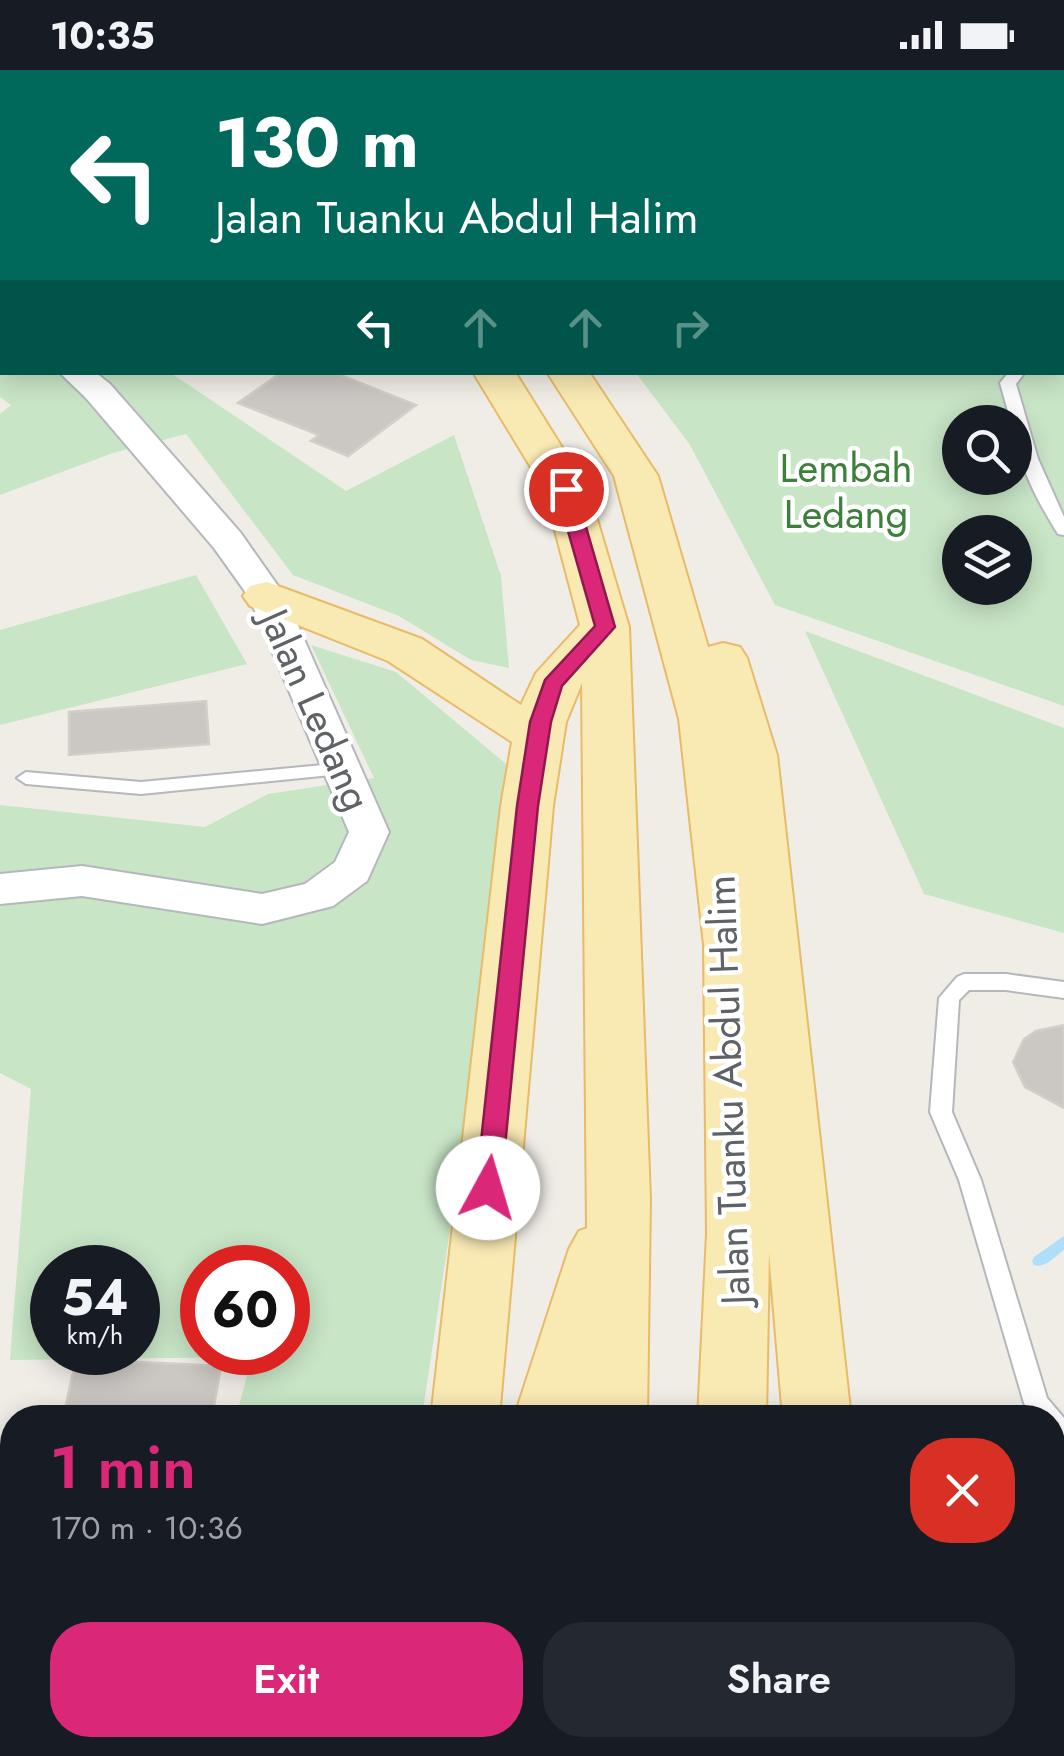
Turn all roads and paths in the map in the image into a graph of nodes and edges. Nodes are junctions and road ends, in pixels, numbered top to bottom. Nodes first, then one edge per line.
1 (78, 375) edge
2 (496, 375) edge
3 (570, 375) edge
4 (1015, 375) edge
5 (636, 476) junction
6 (1064, 530) edge
7 (267, 596) junction
8 (605, 627) junction
9 (540, 735) junction
10 (344, 769) junction
11 (26, 778) dead end
12 (0, 890) edge
13 (1064, 990) edge
14 (619, 1199) junction
15 (466, 1405) edge
16 (550, 1405) edge
17 (613, 1405) edge
18 (732, 1405) edge
19 (816, 1405) edge
20 (1038, 1405) edge

1 - 7 street, Jalan Ledang
2 - 8 main road
3 - 5 main road, Jalan Tuanku Abdul Halim
4 - 6 lane
5 - 18 main road, Jalan Tuanku Abdul Halim
5 - 19 main road
7 - 9 main road
7 - 10 street, Jalan Ledang
8 - 9 main road
8 - 14 main road
9 - 15 main road
10 - 11 lane
10 - 12 street, Jalan Ledang
13 - 20 lane
14 - 16 main road
14 - 17 main road

